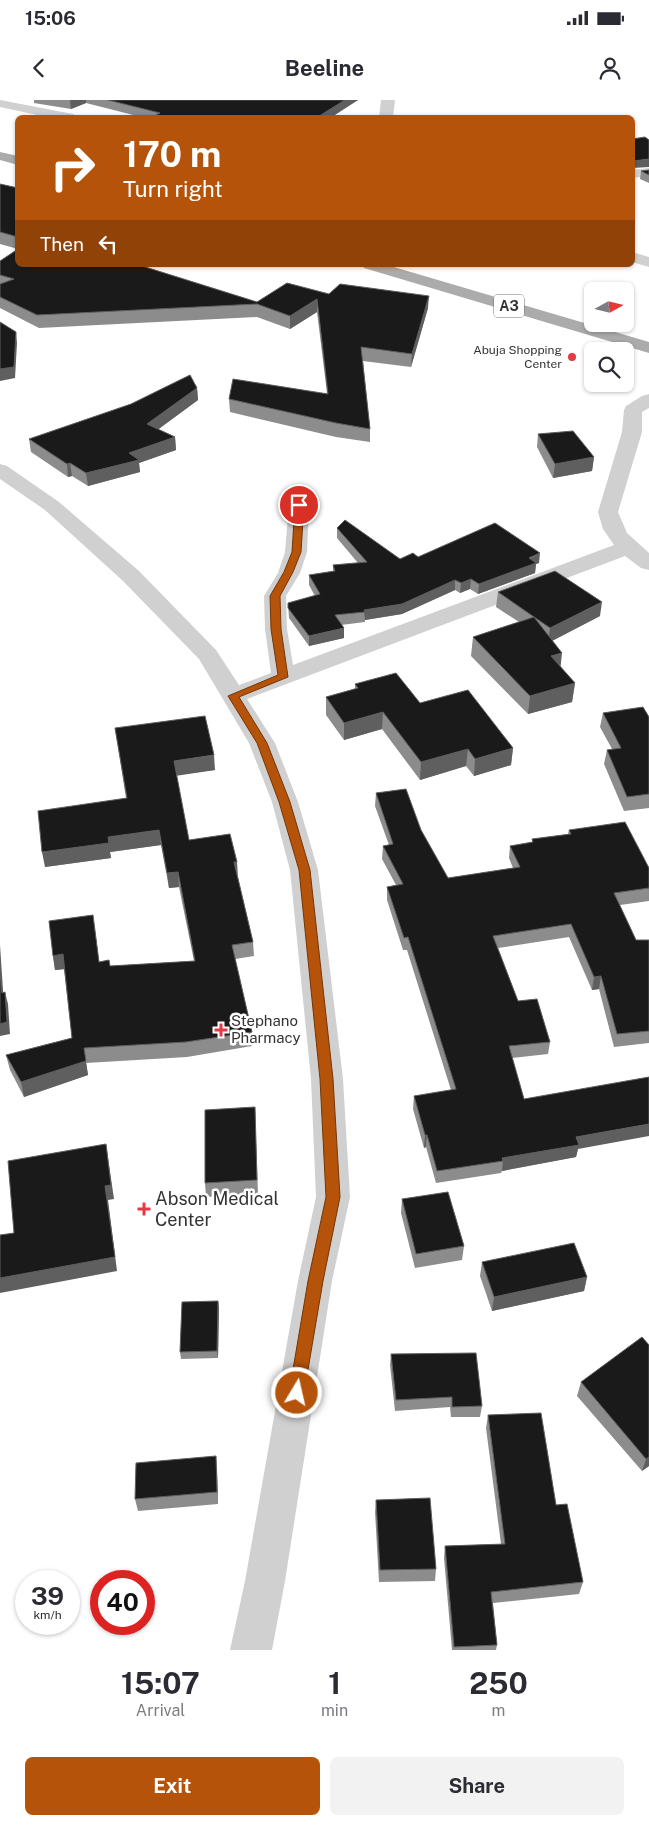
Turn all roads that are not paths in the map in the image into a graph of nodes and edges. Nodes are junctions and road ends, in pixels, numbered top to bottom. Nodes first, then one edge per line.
1 (388, 100) edge
2 (0, 103) edge
3 (58, 115) edge
4 (386, 115) edge
5 (0, 156) edge
6 (15, 160) edge
7 (649, 172) edge
8 (635, 174) edge
9 (635, 258) edge
10 (649, 262) edge
11 (377, 267) edge
12 (649, 348) edge
13 (649, 400) edge
14 (0, 470) edge
15 (299, 505) dead end
16 (626, 548) junction
17 (649, 563) edge
18 (284, 677) junction
19 (233, 696) junction
20 (251, 1650) edge

1 - 4 street
2 - 3 street
5 - 6 main road
7 - 8 street
9 - 10 street
11 - 12 main road, A3
13 - 16 street
14 - 19 street
15 - 18 street
16 - 17 street
16 - 18 street
18 - 19 street
19 - 20 street

